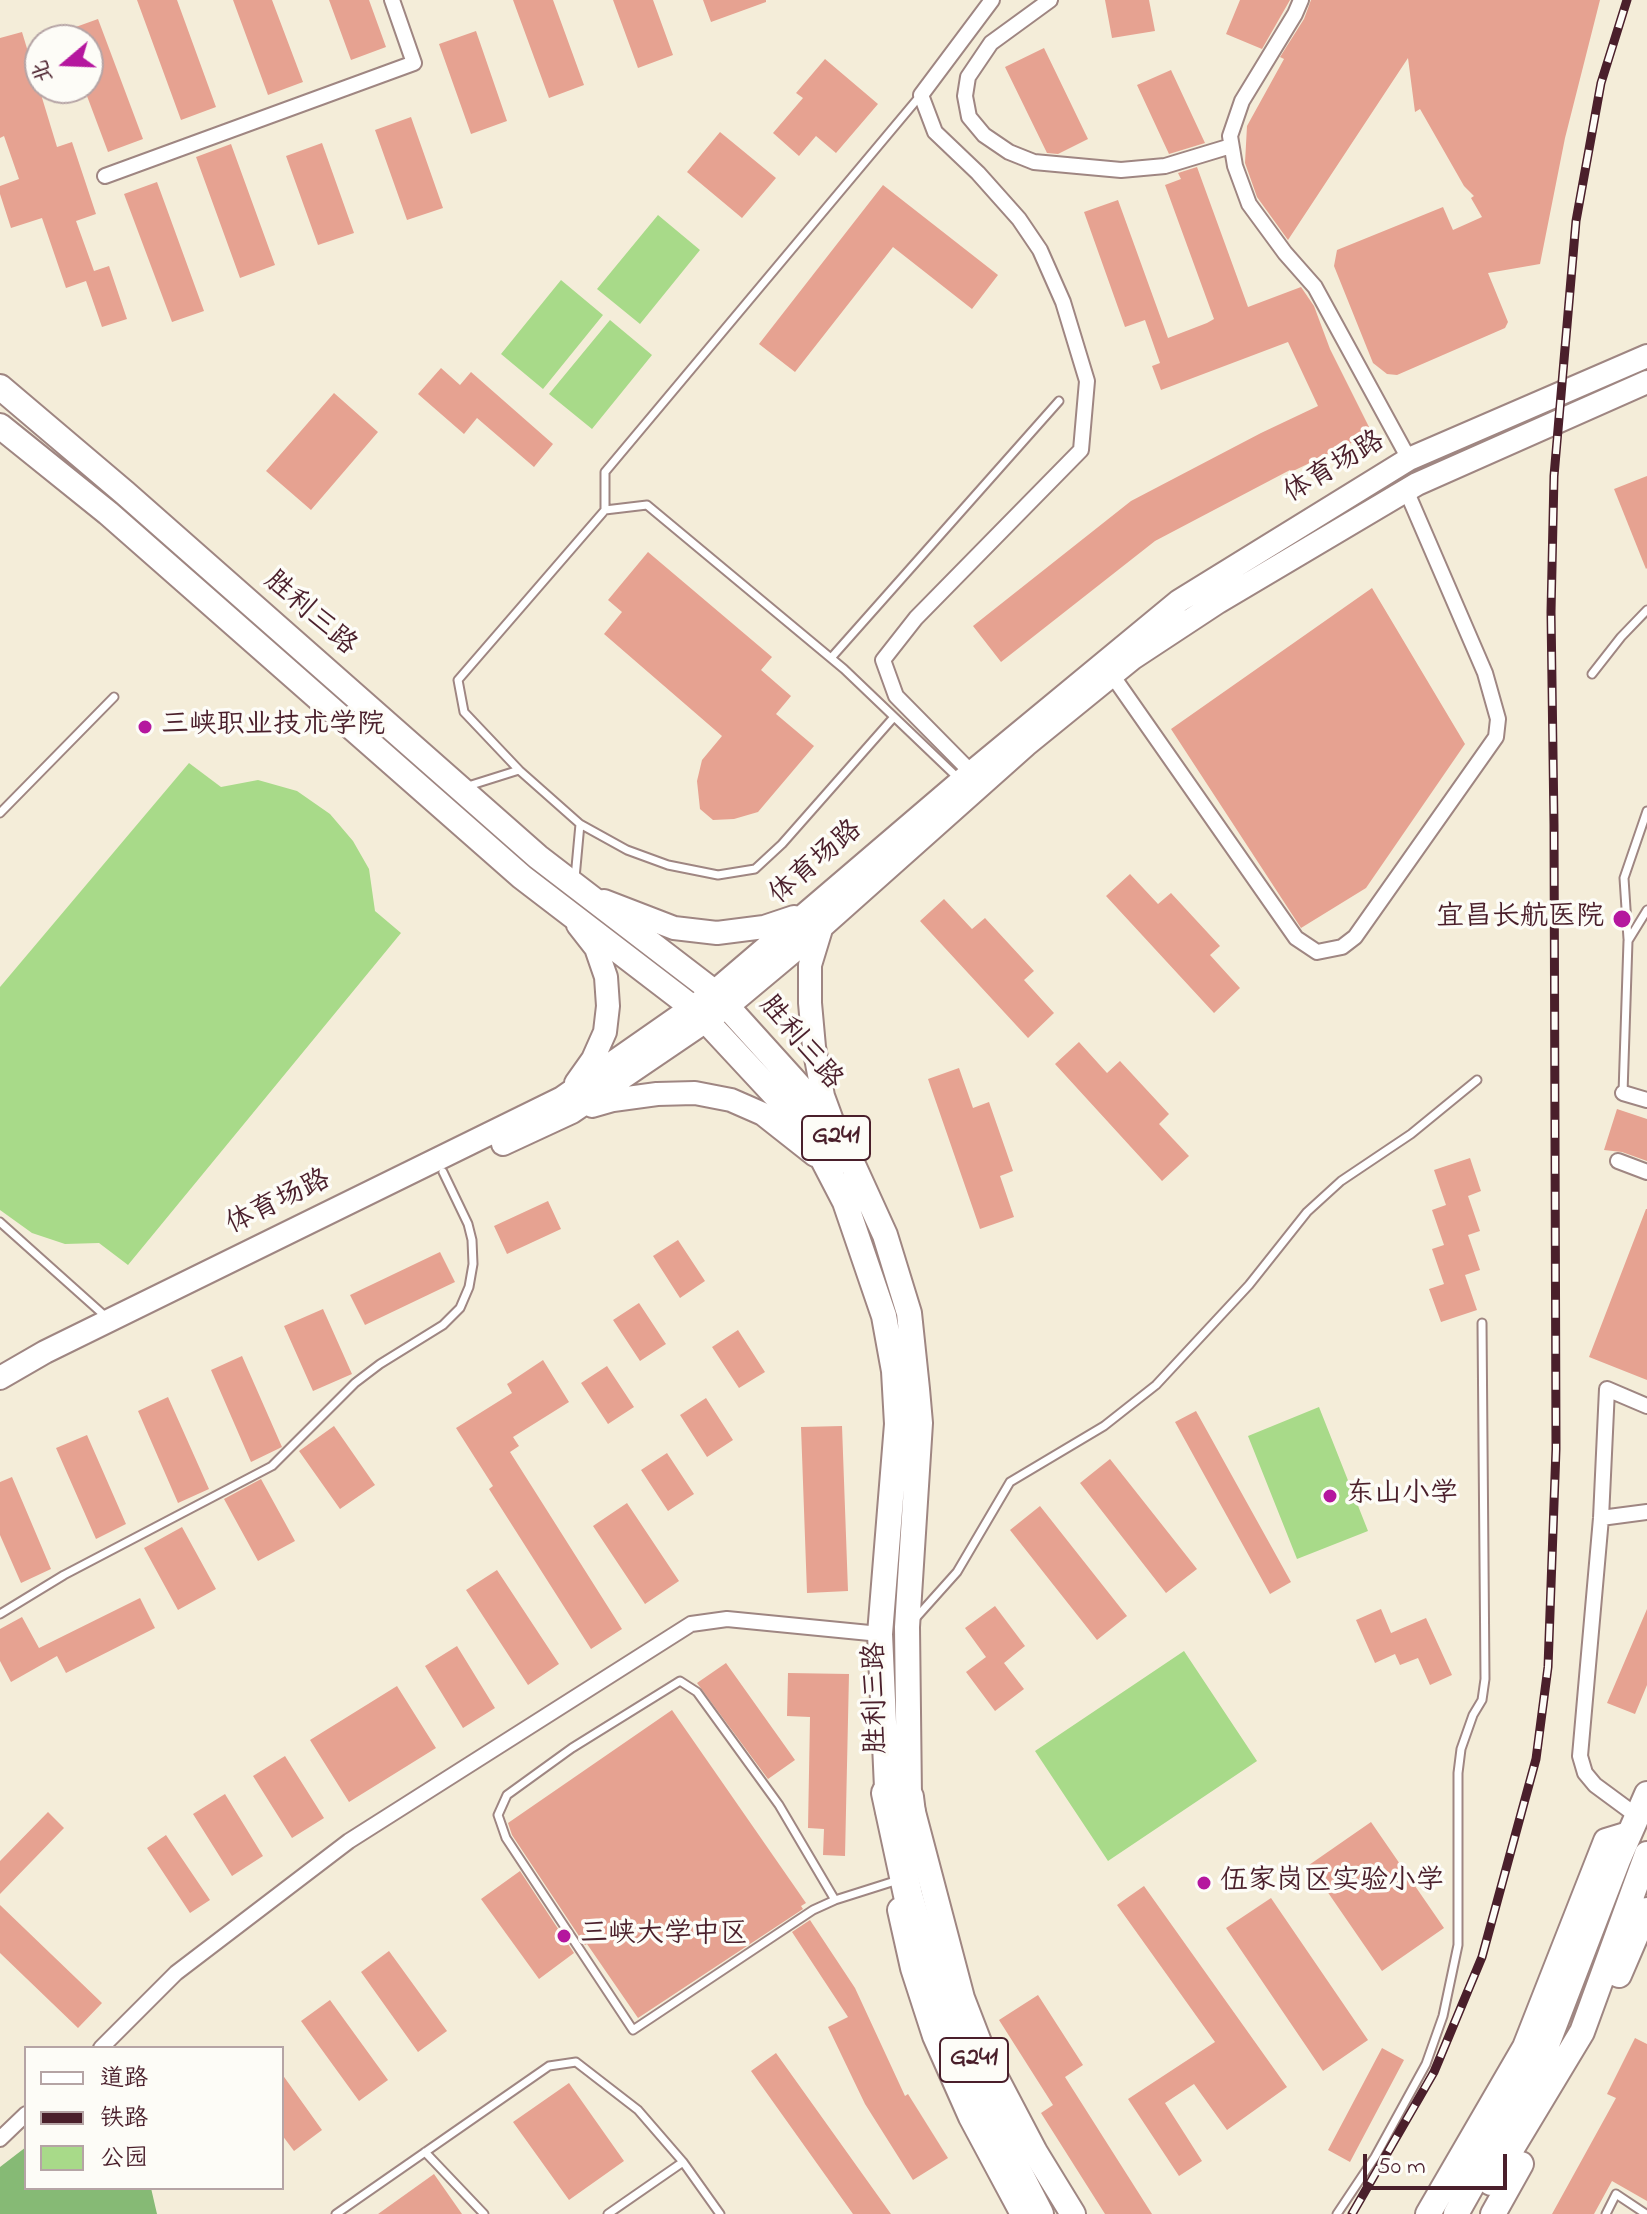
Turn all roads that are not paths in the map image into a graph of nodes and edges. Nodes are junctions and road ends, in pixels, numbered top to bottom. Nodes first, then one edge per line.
1 (392, 0) edge
2 (992, 0) edge
3 (1050, 0) edge
4 (1301, 0) edge
5 (921, 95) junction
6 (1231, 146) junction
7 (105, 176) dead end
8 (1647, 356) edge
9 (1647, 382) edge
10 (0, 387) edge
11 (1059, 401) dead end
12 (0, 426) edge
13 (1409, 459) junction
14 (1406, 490) junction
15 (605, 510) junction
16 (1647, 610) edge
17 (831, 658) junction
18 (1592, 674) dead end
19 (1112, 675) junction
20 (114, 697) dead end
21 (894, 717) junction
22 (519, 770) junction
23 (966, 776) junction
24 (461, 788) junction
25 (1647, 811) edge
26 (0, 813) edge
27 (580, 824) junction
28 (580, 888) junction
29 (1647, 910) edge
30 (568, 912) junction
31 (814, 920) junction
32 (1628, 941) junction
33 (721, 999) junction
34 (699, 1014) junction
35 (1477, 1080) dead end
36 (1623, 1093) joint
37 (1647, 1100) edge
38 (567, 1105) junction
39 (834, 1157) junction
40 (1618, 1161) dead end
41 (443, 1172) junction
42 (1647, 1172) edge
43 (0, 1222) edge
44 (110, 1320) junction
45 (1482, 1323) dead end
46 (0, 1378) edge
47 (0, 1392) edge
48 (1647, 1406) edge
49 (1647, 1512) edge
50 (1601, 1518) junction
51 (0, 1614) edge
52 (907, 1627) junction
53 (880, 1634) junction
54 (1647, 1794) edge
55 (898, 1795) junction
56 (1633, 1825) junction
57 (1646, 1857) edge
58 (908, 1890) junction
59 (835, 1900) junction
60 (1647, 1910) edge
61 (103, 2046) edge
62 (24, 2116) edge
63 (0, 2139) edge
64 (425, 2152) junction
65 (683, 2162) junction
66 (336, 2214) edge
67 (484, 2214) edge
68 (608, 2214) edge
69 (720, 2214) edge
70 (1023, 2214) edge
71 (1039, 2214) edge
72 (1056, 2214) edge
73 (1073, 2214) edge
74 (1337, 2214) edge
75 (1428, 2214) edge
76 (1456, 2214) edge
77 (1472, 2214) edge
78 (1493, 2214) edge
79 (1606, 2214) edge
80 (1646, 2214) edge

1 - 7 street
2 - 5 street
3 - 6 street
4 - 6 street
5 - 15 lane
5 - 23 street
6 - 13 street
8 - 13 main road, 体育场路
9 - 14 main road, 体育场路
10 - 24 main road, 胜利三路 / G241
11 - 17 lane
12 - 30 main road, 胜利三路 / G241
13 - 23 main road, 体育场路
14 - 19 main road, 体育场路
14 - 19 street
15 - 17 lane
15 - 22 lane
16 - 18 lane
17 - 21 lane
19 - 31 main road, 体育场路
20 - 26 lane
21 - 23 lane
21 - 27 lane
22 - 24 lane
22 - 27 lane
23 - 31 main road, 体育场路
24 - 28 main road, 胜利三路 / G241
25 - 32 lane
27 - 28 lane
28 - 31 main road
28 - 33 main road, 胜利三路 / G241
29 - 32 lane
30 - 34 main road, 胜利三路 / G241
30 - 38 main road
31 - 33 main road, 体育场路
31 - 39 main road
32 - 36 lane
33 - 34 main road, 体育场路
33 - 39 main road, 胜利三路 / G241
34 - 38 main road, 体育场路
34 - 39 main road, 胜利三路 / G241
35 - 52 lane
36 - 37 street
38 - 39 main road
38 - 41 main road, 体育场路
38 - 44 main road, 体育场路
39 - 52 main road, 胜利三路 / G241
39 - 53 main road, 胜利三路 / G241
40 - 42 street
41 - 47 main road, 体育场路
41 - 51 lane
43 - 44 lane
44 - 46 main road, 体育场路
45 - 74 lane
48 - 50 street
49 - 50 street
50 - 56 street
52 - 55 main road, 胜利三路 / G241
53 - 55 main road, 胜利三路 / G241
53 - 61 street
54 - 56 main road
55 - 58 highway, G241
55 - 73 main road, 胜利三路 / G241
56 - 75 main road
56 - 76 main road
57 - 77 main road
58 - 59 lane
58 - 70 main road, G241
58 - 71 highway, G241
58 - 72 highway, G241
59 - 59 lane
60 - 78 main road
62 - 63 street
64 - 65 lane
64 - 66 lane
64 - 67 lane
65 - 68 lane
65 - 69 lane
79 - 80 lane

